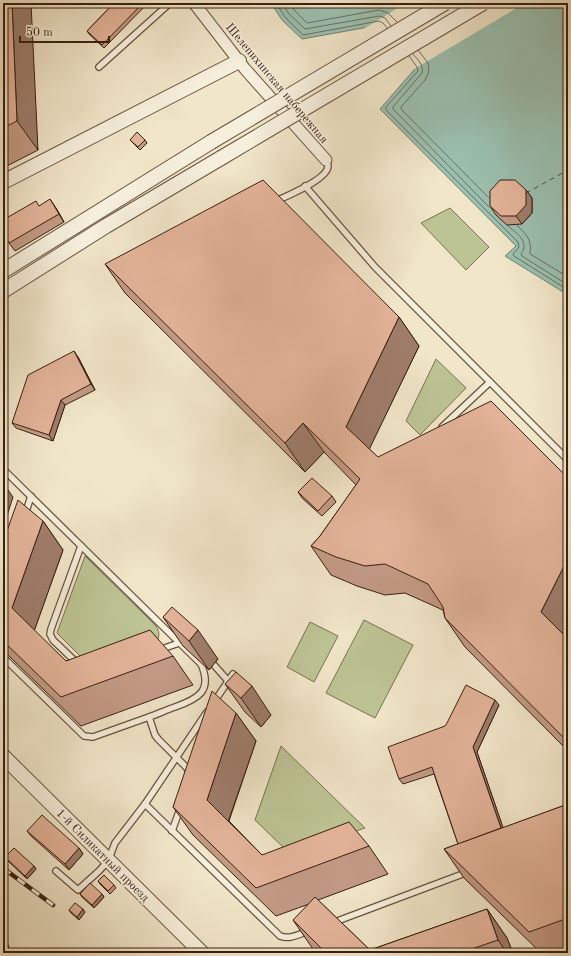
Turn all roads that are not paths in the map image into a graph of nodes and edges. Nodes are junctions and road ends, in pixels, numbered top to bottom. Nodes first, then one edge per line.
1 (170, 3) edge
2 (194, 3) edge
3 (445, 3) edge
4 (483, 3) edge
5 (239, 61) junction
6 (99, 67) dead end
7 (326, 160) joint
8 (3, 182) edge
9 (305, 186) junction
10 (274, 202) edge
11 (3, 271) edge
12 (3, 291) edge
13 (490, 382) junction
14 (465, 406) junction
15 (468, 412) edge
16 (439, 430) edge
17 (568, 460) edge
18 (3, 469) edge
19 (31, 496) junction
20 (23, 520) edge
21 (81, 546) junction
22 (179, 643) junction
23 (152, 653) edge
24 (3, 656) edge
25 (214, 665) dead end
26 (82, 668) edge
27 (233, 674) edge
28 (228, 681) junction
29 (232, 686) edge
30 (149, 717) junction
31 (3, 756) edge
32 (176, 757) junction
33 (190, 781) edge
34 (182, 802) edge
35 (145, 804) junction
36 (172, 831) junction
37 (108, 860) junction
38 (472, 870) edge
39 (56, 871) dead end
40 (329, 924) edge
41 (314, 929) edge
42 (202, 953) edge

1 - 6 lane
2 - 5 street, Шелепихинская набережная
3 - 11 street, bridge
4 - 12 street, bridge
5 - 7 street, Шелепихинская набережная
5 - 8 street
7 - 9 lane
9 - 10 lane
9 - 13 lane
13 - 14 lane
13 - 17 lane
14 - 15 lane
14 - 16 lane
18 - 19 lane
19 - 20 lane
19 - 21 lane
21 - 22 lane
21 - 26 lane
22 - 23 lane
22 - 30 lane
24 - 30 lane
25 - 28 lane
27 - 28 lane
28 - 29 lane
28 - 32 lane
30 - 32 lane
31 - 37 street, 1-й Силикатный проезд
32 - 33 lane
32 - 35 lane
34 - 36 lane
35 - 36 lane
35 - 37 lane
36 - 41 lane
37 - 39 lane
37 - 42 street, 1-й Силикатный проезд
38 - 40 lane

